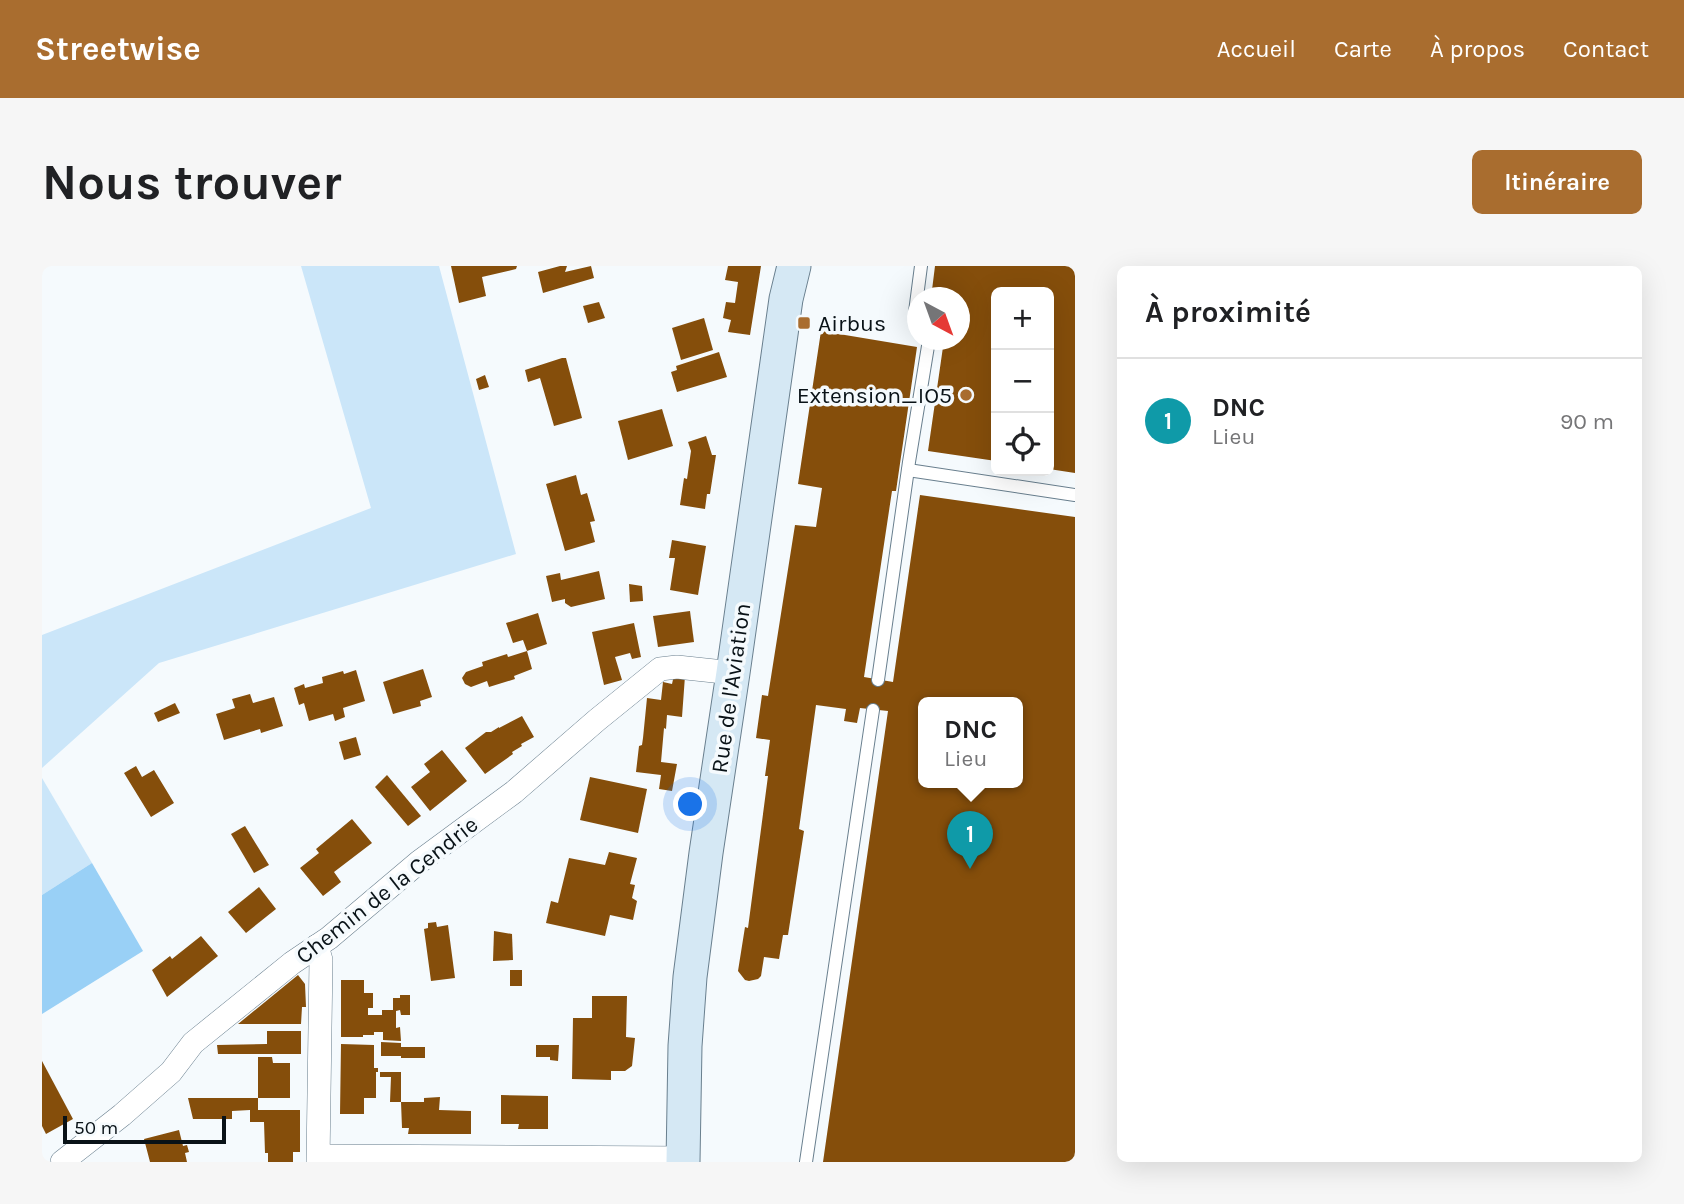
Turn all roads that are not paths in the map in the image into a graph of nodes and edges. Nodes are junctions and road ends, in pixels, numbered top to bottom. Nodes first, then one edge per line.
1 (785, 266) edge
2 (794, 266) edge
3 (921, 266) edge
4 (918, 287) edge
5 (786, 299) junction
6 (927, 350) edge
7 (908, 470) junction
8 (1075, 495) edge
9 (733, 673) junction
10 (878, 680) dead end
11 (873, 709) dead end
12 (317, 946) junction
13 (318, 1159) edge
14 (683, 1160) edge
15 (62, 1162) edge
16 (806, 1162) edge

1 - 5 street, Rue de l'Aviation
2 - 5 street, Rue de l'Aviation
3 - 4 lane
5 - 9 street, Rue de l'Aviation
6 - 7 lane
7 - 8 lane
7 - 10 lane
9 - 12 street, Chemin de la Cendrie
9 - 14 street, Rue de l'Aviation
11 - 16 lane
12 - 13 street
12 - 15 street, Chemin de la Cendrie
13 - 14 street

